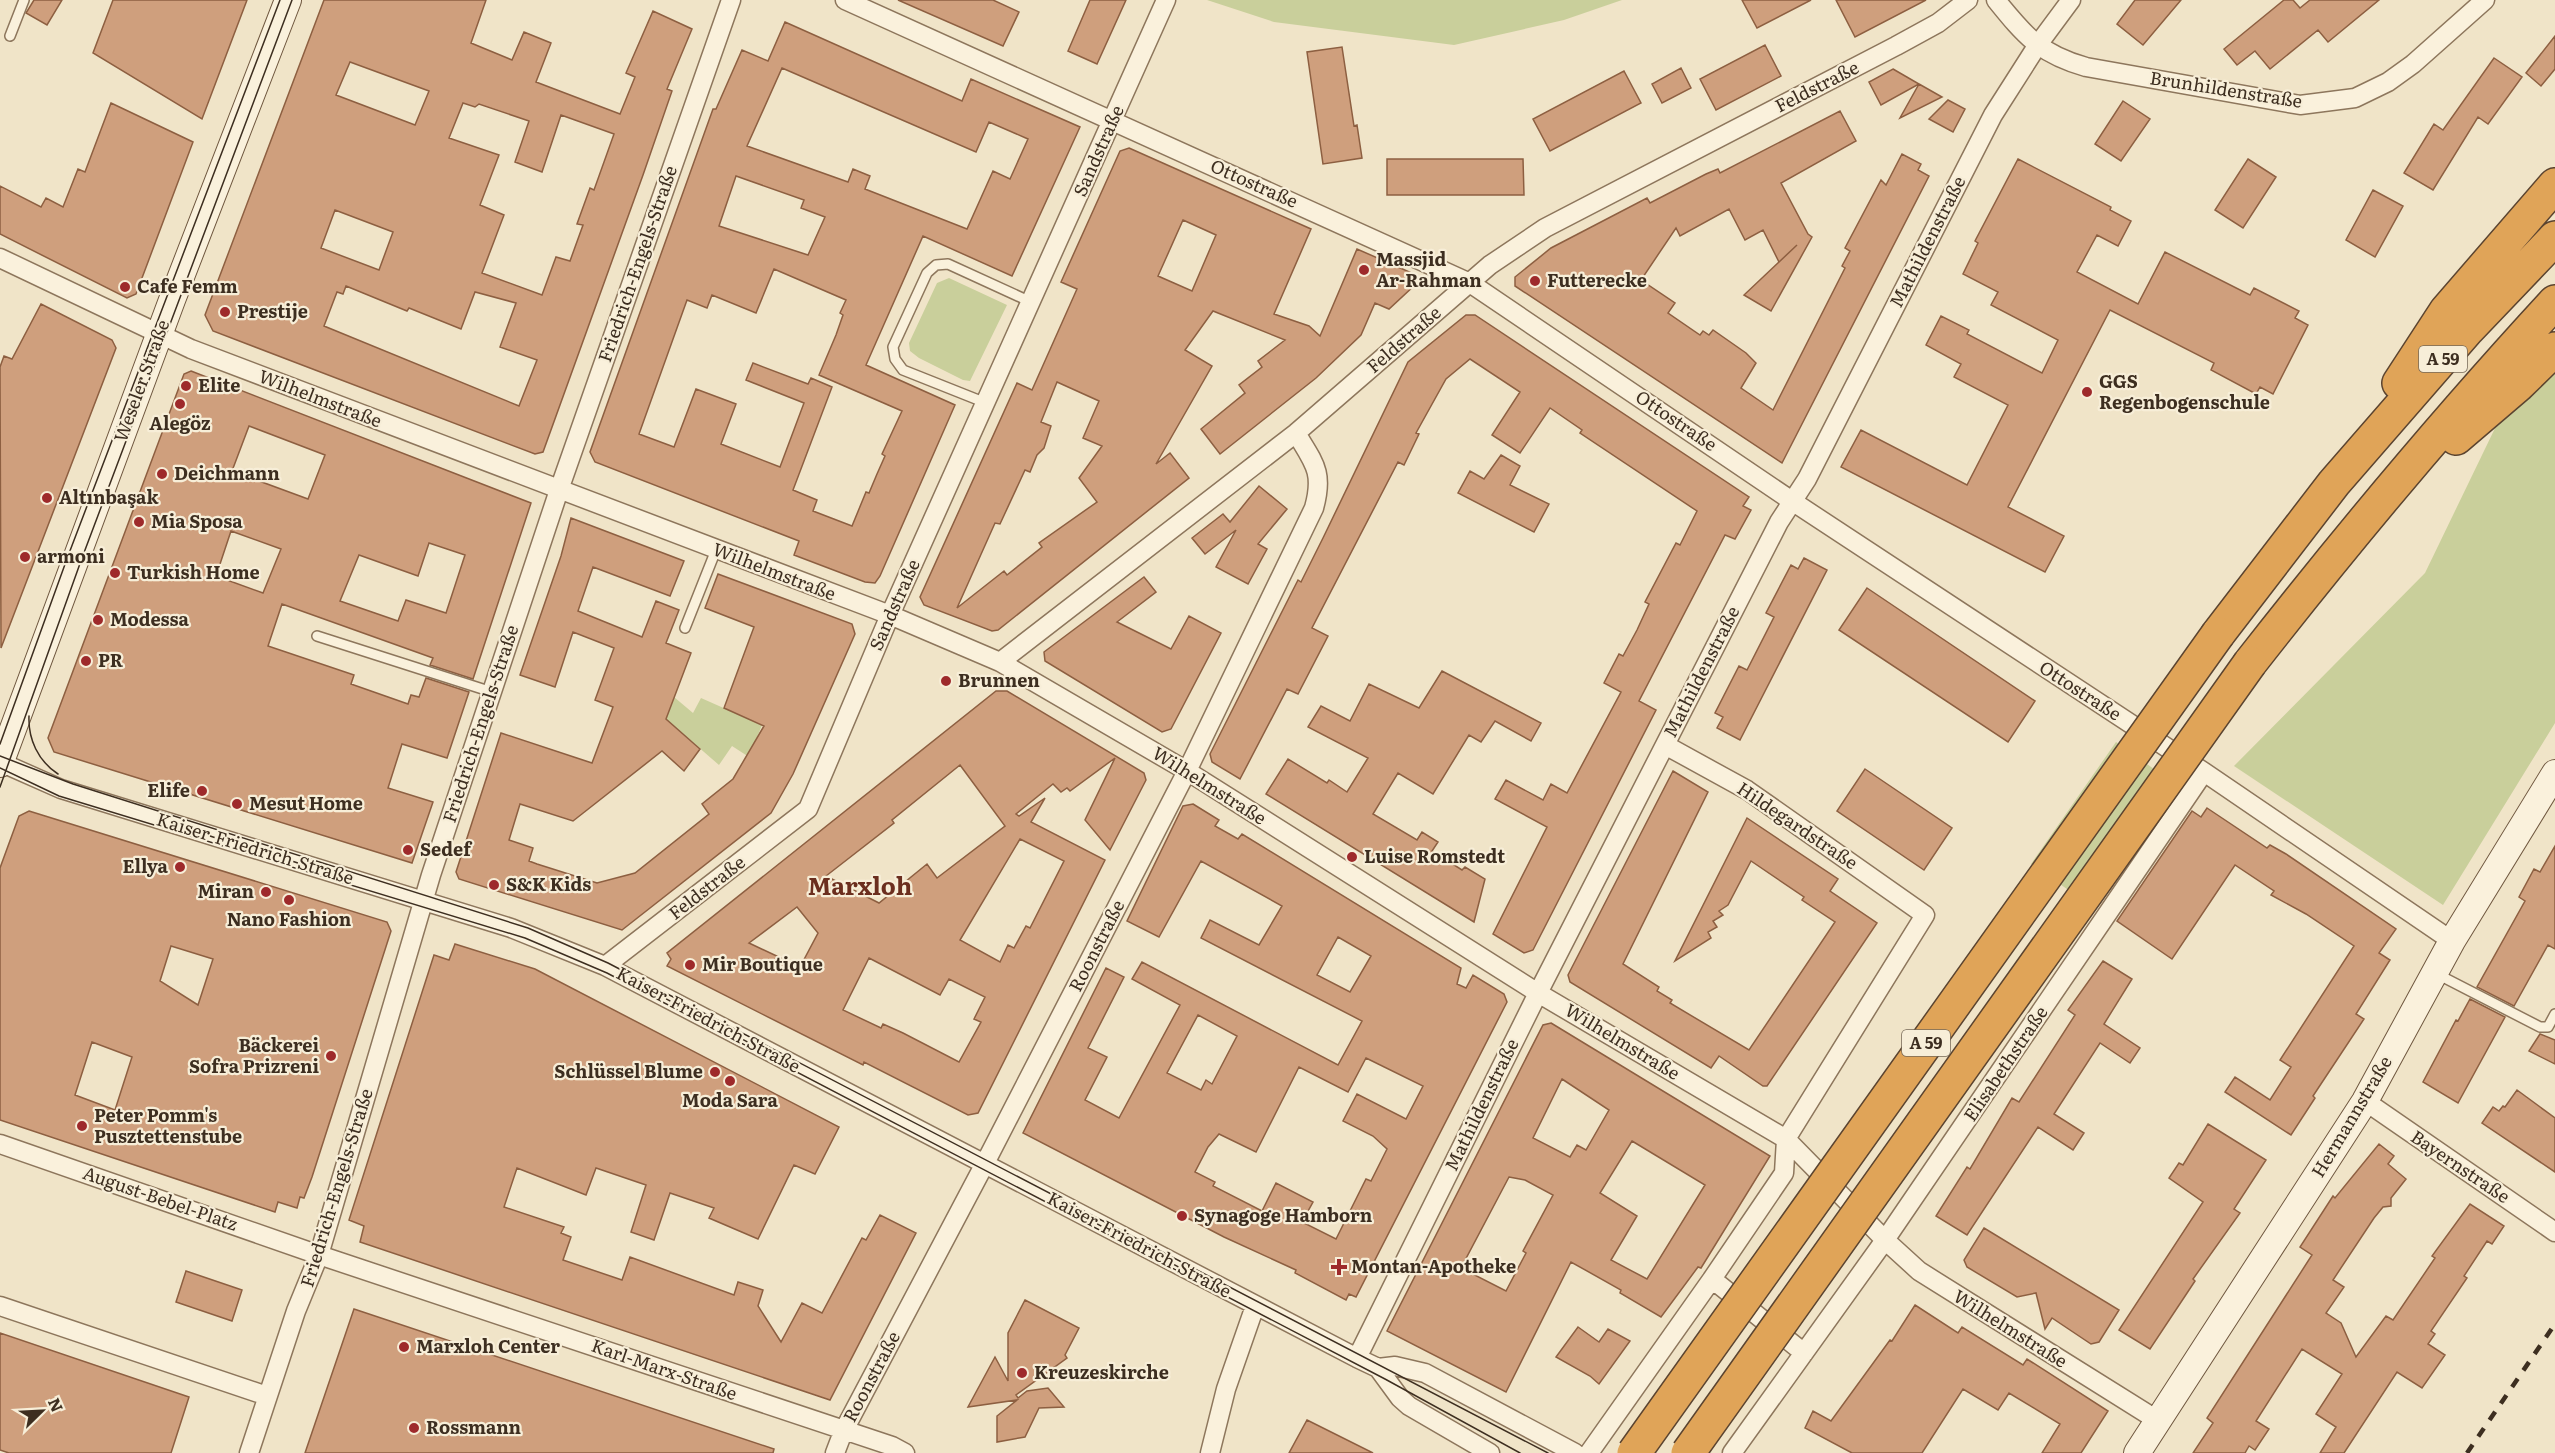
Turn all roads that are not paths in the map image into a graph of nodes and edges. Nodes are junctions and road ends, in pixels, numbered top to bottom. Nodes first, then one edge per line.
1 (24, 0) edge
2 (288, 0) edge
3 (731, 0) edge
4 (844, 0) edge
5 (1166, 0) edge
6 (1968, 0) edge
7 (1996, 0) edge
8 (2071, 0) edge
9 (2485, 0) edge
10 (10, 36) dead end
11 (2037, 46) junction
12 (1113, 120) junction
13 (2555, 185) edge
14 (2555, 238) edge
15 (0, 258) edge
16 (1470, 283) junction
17 (1031, 302) junction
18 (2555, 302) edge
19 (159, 335) junction
20 (2555, 349) edge
21 (986, 403) junction
22 (1296, 433) junction
23 (2334, 483) junction
24 (558, 490) junction
25 (1792, 501) junction
26 (2370, 511) junction
27 (716, 550) junction
28 (890, 615) junction
29 (685, 628) dead end
30 (317, 636) dead end
31 (1000, 662) junction
32 (492, 692) junction
33 (1665, 745) junction
34 (0, 763) edge
35 (1186, 771) junction
36 (2204, 772) junction
37 (2555, 773) edge
38 (808, 809) joint
39 (423, 900) junction
40 (2452, 941) junction
41 (605, 966) junction
42 (2435, 973) junction
43 (1538, 993) junction
44 (2555, 1014) edge
45 (2365, 1101) junction
46 (1786, 1139) junction
47 (0, 1144) edge
48 (985, 1165) junction
49 (2555, 1232) edge
50 (1885, 1240) junction
51 (320, 1255) junction
52 (1712, 1279) junction
53 (0, 1306) edge
54 (1255, 1306) junction
55 (1804, 1353) junction
56 (1357, 1358) junction
57 (1378, 1368) junction
58 (267, 1396) junction
59 (2157, 1420) junction
60 (843, 1432) junction
61 (249, 1453) edge
62 (835, 1453) edge
63 (905, 1453) edge
64 (1210, 1453) edge
65 (1490, 1453) edge
66 (1575, 1453) edge
67 (1589, 1453) edge
68 (1634, 1453) edge
69 (1688, 1453) edge
70 (1732, 1453) edge
71 (2137, 1453) edge

1 - 10 lane
2 - 19 main road, Weseler Straße
3 - 24 street, Friedrich-Engels-Straße
4 - 12 street, Ottostraße
5 - 12 street, Sandstraße
6 - 16 street, Feldstraße
7 - 11 street, Brunhildenstraße
8 - 11 street, Mathildenstraße
9 - 11 street, Brunhildenstraße
11 - 25 street, Mathildenstraße
12 - 16 street, Ottostraße
12 - 17 street, Sandstraße
13 - 23 highway
14 - 23 highway, A 59
15 - 19 street, Wilhelmstraße
16 - 22 street, Feldstraße
16 - 25 street, Ottostraße
17 - 21 street, Sandstraße
17 - 21 lane
18 - 26 highway, A 59
19 - 24 street, Wilhelmstraße
19 - 34 main road, Weseler Straße
20 - 26 highway
21 - 28 street, Sandstraße
22 - 31 street, Feldstraße
22 - 35 street, Roonstraße
23 - 68 highway, A 59, bridge
24 - 27 street, Wilhelmstraße
24 - 32 street, Friedrich-Engels-Straße
25 - 33 street, Mathildenstraße
25 - 36 street, Ottostraße
26 - 69 highway, A 59, bridge
27 - 28 street, Wilhelmstraße
27 - 29 lane
28 - 31 street, Wilhelmstraße
28 - 38 street, Sandstraße
30 - 32 lane
31 - 35 street, Wilhelmstraße
32 - 39 street, Friedrich-Engels-Straße
33 - 43 street, Mathildenstraße
33 - 46 street, Hildegardstraße
34 - 39 street, Kaiser-Friedrich-Straße
35 - 43 street, Wilhelmstraße
35 - 48 street, Roonstraße
36 - 40 street, Ottostraße
36 - 50 street, Elisabethstraße
37 - 40 main road, Hermannstraße
38 - 41 street, Feldstraße
39 - 41 street, Kaiser-Friedrich-Straße
39 - 51 street, Friedrich-Engels-Straße
40 - 42 main road, Hermannstraße
41 - 48 street, Kaiser-Friedrich-Straße
42 - 44 lane
42 - 45 main road, Hermannstraße
43 - 46 street, Wilhelmstraße
43 - 56 street, Mathildenstraße
45 - 49 street, Bayernstraße
45 - 59 main road, Hermannstraße
46 - 50 street, Wilhelmstraße
46 - 52 street
47 - 51 street, August-Bebel-Platz
48 - 54 street, Kaiser-Friedrich-Straße
48 - 60 street, Roonstraße
50 - 55 street, Elisabethstraße
50 - 59 street, Wilhelmstraße
51 - 58 street, Friedrich-Engels-Straße
51 - 60 street, Karl-Marx-Straße
52 - 55 street
52 - 67 street
53 - 58 street
54 - 56 street, Kaiser-Friedrich-Straße
54 - 64 street
55 - 70 street, Elisabethstraße
56 - 57 street, Kaiser-Friedrich-Straße
57 - 65 street, Kaiser-Friedrich-Straße
57 - 66 street, Kaiser-Friedrich-Straße
58 - 61 street, Friedrich-Engels-Straße
59 - 71 main road, Hermannstraße
60 - 62 street, Roonstraße
60 - 63 street, Karl-Marx-Straße

